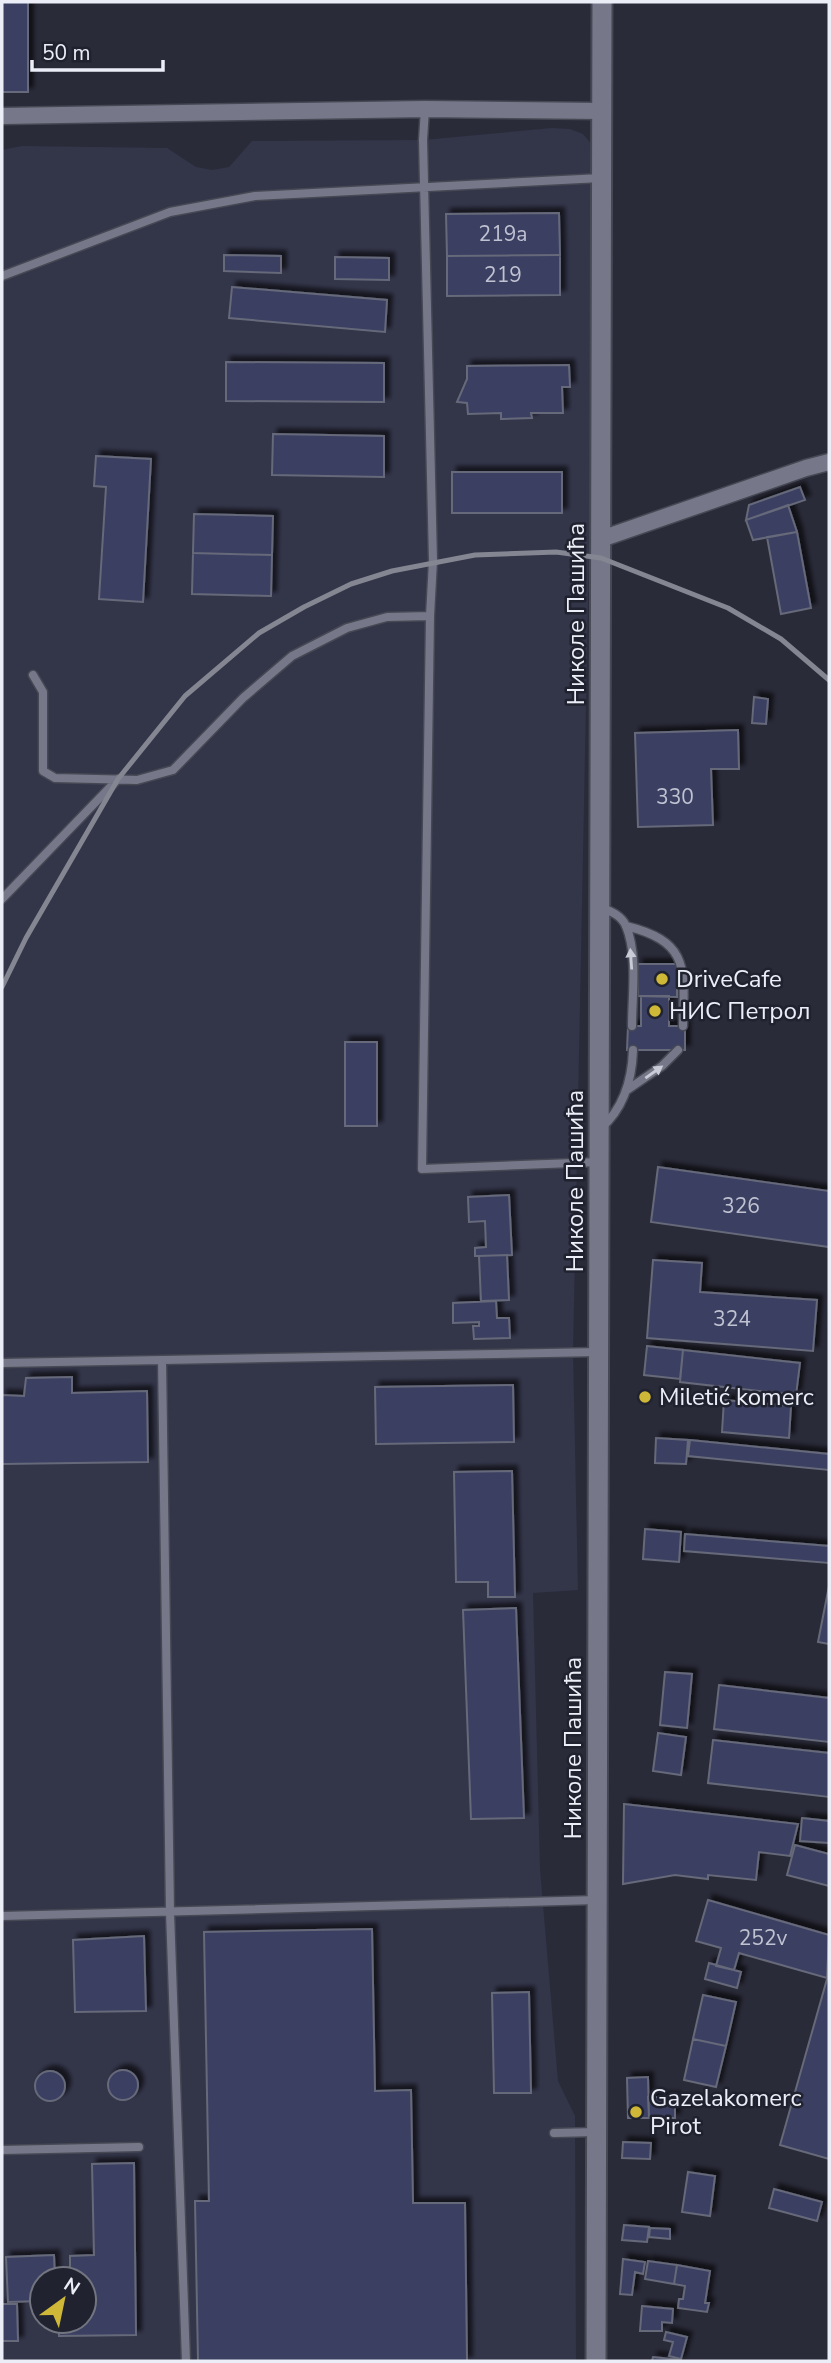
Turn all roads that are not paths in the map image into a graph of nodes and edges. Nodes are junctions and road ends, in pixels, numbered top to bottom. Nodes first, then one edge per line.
1 (602, 2) edge
2 (425, 109) junction
3 (602, 111) junction
4 (2, 116) edge
5 (601, 177) junction
6 (425, 187) junction
7 (2, 276) edge
8 (829, 462) edge
9 (601, 540) junction
10 (430, 616) junction
11 (33, 675) dead end
12 (118, 779) junction
13 (2, 899) edge
14 (600, 907) junction
15 (626, 926) junction
16 (632, 1026) dead end
17 (683, 1026) dead end
18 (632, 1050) dead end
19 (678, 1050) dead end
20 (627, 1090) junction
21 (599, 1130) junction
22 (599, 1162) junction
23 (598, 1352) junction
24 (162, 1360) junction
25 (2, 1363) edge
26 (597, 1900) junction
27 (170, 1912) junction
28 (2, 1916) edge
29 (597, 2132) junction
30 (554, 2133) dead end
31 (139, 2147) dead end
32 (2, 2150) edge
33 (186, 2361) edge
34 (596, 2361) edge

1 - 3 main road, Николе Пашића
2 - 3 street
2 - 4 street
2 - 6 lane
3 - 5 main road, Николе Пашића
5 - 6 lane
5 - 9 main road, Николе Пашића
6 - 7 lane
6 - 10 lane
8 - 9 street
9 - 14 main road, Николе Пашића
10 - 12 lane
10 - 22 lane
11 - 12 lane
12 - 13 lane
14 - 15 lane
14 - 21 main road, Николе Пашића
16 -> 15 lane
15 - 17 lane
18 - 20 lane
20 -> 19 lane
20 - 21 lane
21 - 22 main road, Николе Пашића
22 - 23 main road, Николе Пашића
23 - 24 lane
23 - 26 main road, Николе Пашића
24 - 25 lane
24 - 27 lane
26 - 27 lane
26 - 29 main road, Николе Пашића
27 - 28 lane
27 - 33 lane
29 - 30 lane
29 - 34 main road, Николе Пашића
31 - 32 lane

